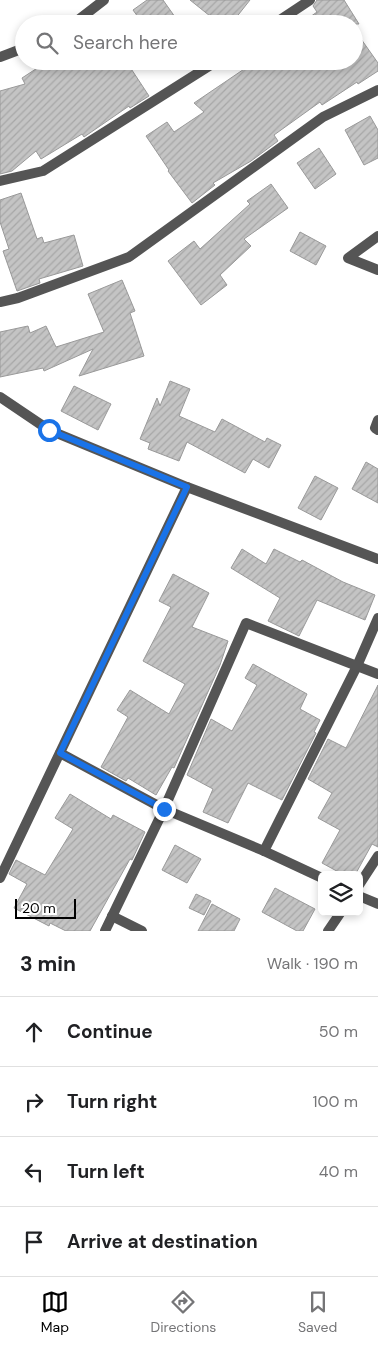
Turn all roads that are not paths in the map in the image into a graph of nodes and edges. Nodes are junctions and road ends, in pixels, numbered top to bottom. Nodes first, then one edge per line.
1 (104, 0) edge
2 (310, 0) edge
3 (85, 15) edge
4 (288, 15) edge
5 (15, 51) edge
6 (0, 57) edge
7 (204, 70) edge
8 (378, 90) edge
9 (0, 182) edge
10 (378, 236) edge
11 (378, 270) edge
12 (0, 302) edge
13 (0, 397) edge
14 (378, 420) edge
15 (378, 430) edge
16 (187, 487) junction
17 (378, 559) edge
18 (378, 618) edge
19 (357, 666) junction
20 (378, 674) edge
21 (60, 753) junction
22 (164, 809) junction
23 (264, 851) junction
24 (378, 856) edge
25 (318, 876) edge
26 (0, 878) edge
27 (363, 879) edge
28 (363, 898) edge
29 (378, 904) edge
30 (112, 916) junction
31 (338, 916) edge
32 (105, 931) edge
33 (142, 931) edge
34 (328, 931) edge

1 - 3 street
2 - 4 street
5 - 6 street
7 - 9 street
8 - 12 street
10 - 11 street
13 - 16 street
14 - 15 street
16 - 17 street
16 - 21 street
18 - 19 street
19 - 20 street
19 - 22 street
19 - 23 street
21 - 22 street
21 - 26 street
22 - 23 street
22 - 30 street
23 - 25 street
24 - 27 street
28 - 29 street
30 - 32 street
30 - 33 street
31 - 34 street

